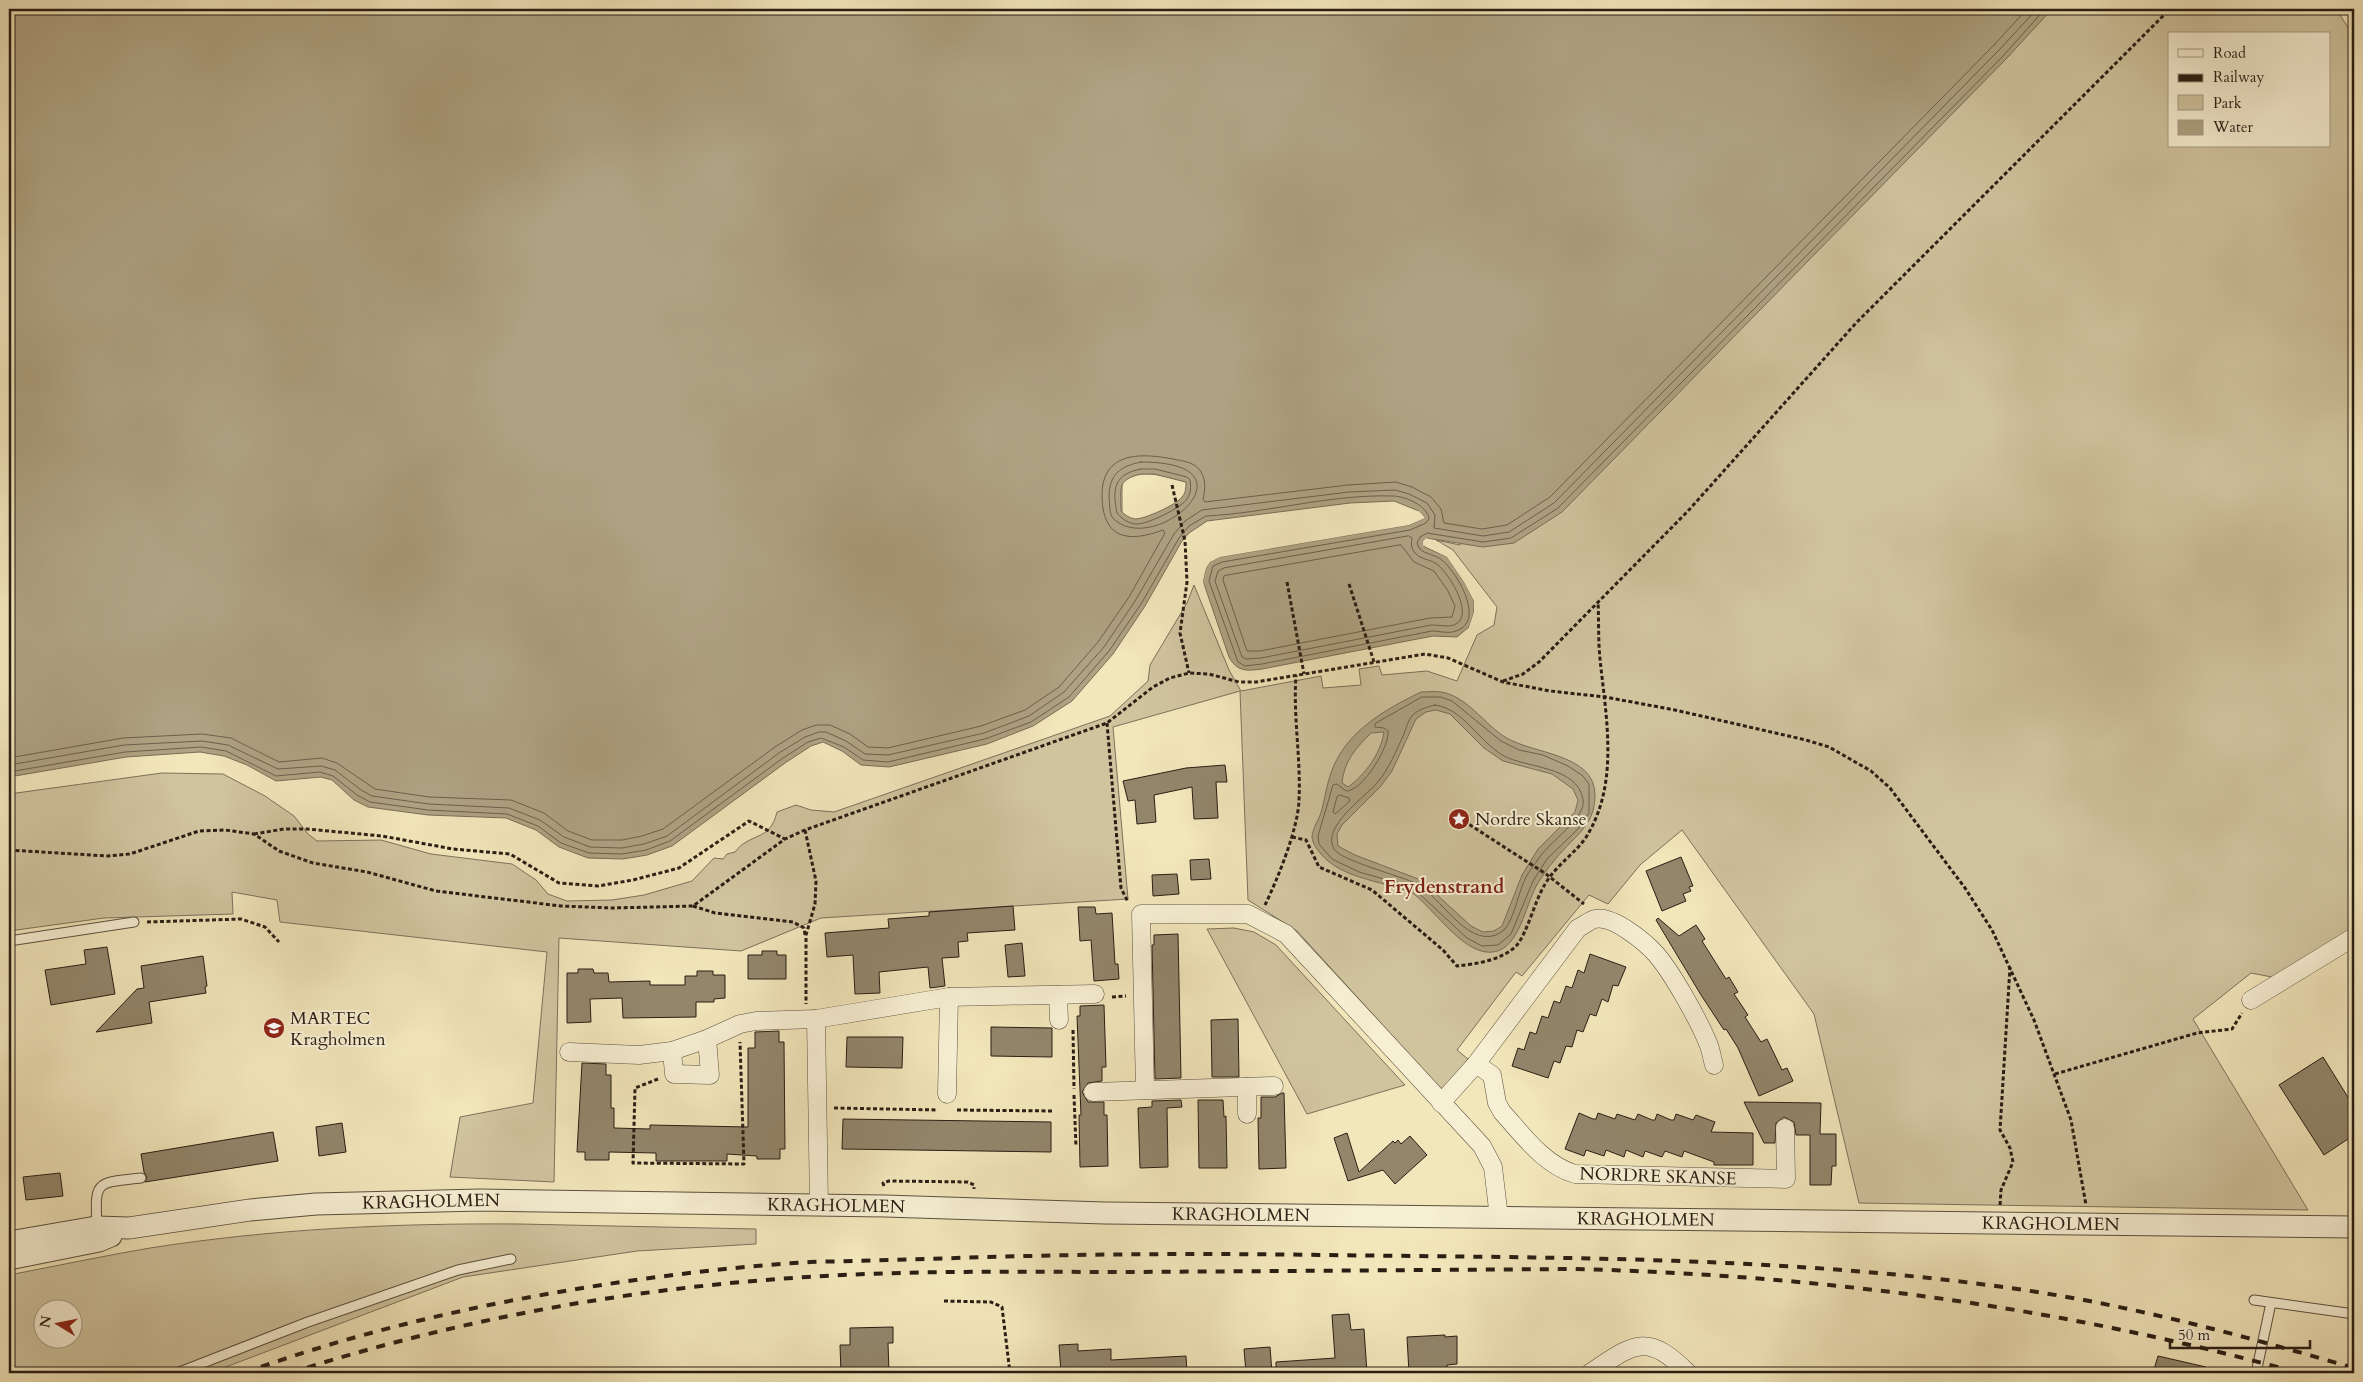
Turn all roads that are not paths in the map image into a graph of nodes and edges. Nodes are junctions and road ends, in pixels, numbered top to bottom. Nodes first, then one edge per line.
1 (134, 922) road end
2 (2354, 937) edge
3 (9, 941) edge
4 (1095, 994) road end
5 (1058, 995) junction
6 (949, 997) junction
7 (2251, 1000) road end
8 (816, 1019) junction
9 (1059, 1020) dead end
10 (707, 1039) junction
11 (672, 1051) junction
12 (569, 1052) dead end
13 (1476, 1064) junction
14 (1714, 1066) dead end
15 (1274, 1086) dead end
16 (1247, 1087) junction
17 (1145, 1090) junction
18 (1093, 1092) dead end
19 (947, 1094) dead end
20 (1441, 1103) junction
21 (1248, 1114) dead end
22 (1785, 1128) dead end
23 (141, 1178) dead end
24 (819, 1206) junction
25 (1499, 1218) junction
26 (2354, 1227) edge
27 (98, 1234) junction
28 (9, 1242) edge
29 (9, 1259) edge
30 (511, 1259) dead end
31 (2254, 1300) dead end
32 (2270, 1303) junction
33 (2354, 1314) edge
34 (178, 1373) edge
35 (1590, 1373) edge
36 (1688, 1373) edge
37 (2256, 1373) edge

1 - 3 lane
2 - 7 street
4 - 5 street
5 - 6 street
5 - 9 street
6 - 8 street
6 - 19 street
8 - 10 street
8 - 24 street
10 - 11 street
10 - 11 street
11 - 12 street
13 - 14 street
13 - 20 street
13 - 22 street, NORDRE SKANSE
15 - 16 street
16 - 17 street
16 - 21 street
17 - 18 street
17 - 20 street
20 - 25 street
23 - 27 lane
24 - 25 street, KRAGHOLMEN
24 - 27 street, KRAGHOLMEN
25 - 26 street, KRAGHOLMEN
27 - 28 street, KRAGHOLMEN
27 - 29 street, KRAGHOLMEN
30 - 34 lane
31 - 32 lane
32 - 33 lane
32 - 37 lane
35 - 36 street

